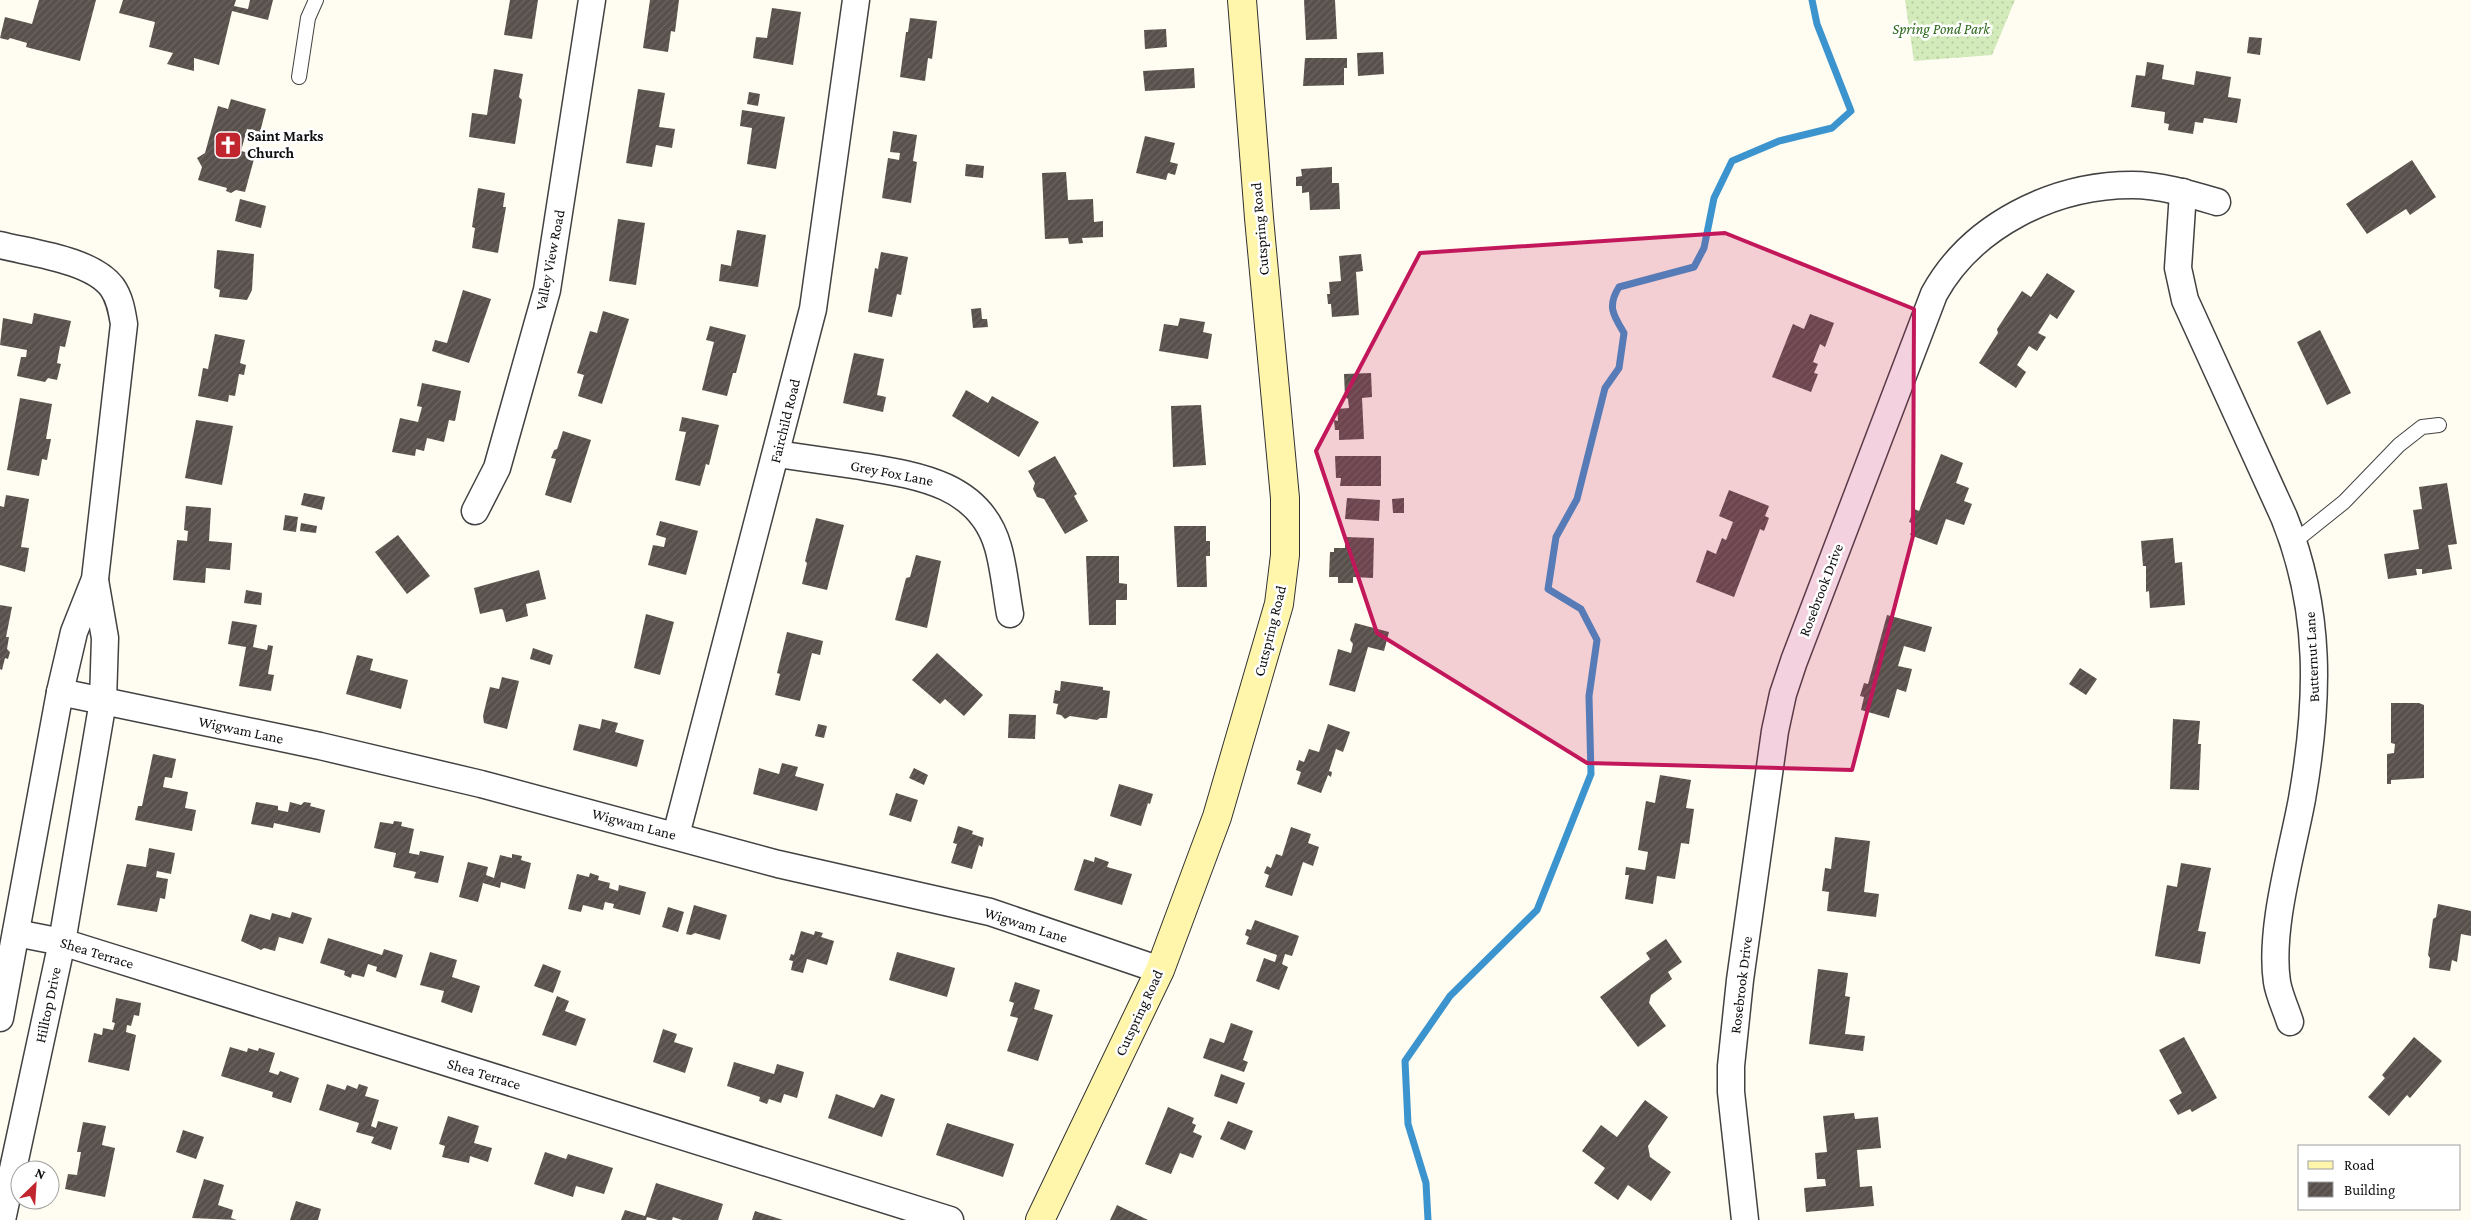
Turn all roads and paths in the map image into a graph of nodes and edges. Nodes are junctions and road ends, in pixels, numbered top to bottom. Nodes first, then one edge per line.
1 (316, 0) edge
2 (592, 0) edge
3 (856, 0) edge
4 (1242, 0) edge
5 (299, 77) dead end
6 (2183, 192) junction
7 (2218, 202) dead end
8 (0, 245) edge
9 (2438, 425) dead end
10 (777, 454) junction
11 (475, 511) dead end
12 (2294, 542) junction
13 (95, 579) junction
14 (1010, 614) dead end
15 (60, 692) junction
16 (103, 701) junction
17 (676, 835) junction
18 (16, 933) junction
19 (62, 942) junction
20 (1160, 970) junction
21 (0, 1018) edge
22 (2290, 1022) dead end
23 (2, 1220) edge
24 (950, 1220) edge
25 (1040, 1220) edge
26 (1745, 1220) edge

1 - 5 lane
2 - 11 street, Valley View Road
3 - 10 street, Fairchild Road
4 - 20 street, Cutspring Road
6 - 7 street, Rosebrook Drive
6 - 12 street, Butternut Lane
6 - 26 street, Rosebrook Drive
8 - 13 street
9 - 12 lane
10 - 14 street, Grey Fox Lane
10 - 17 street, Fairchild Road
12 - 22 street, Butternut Lane
13 - 15 street
13 - 16 street
15 - 16 street, Wigwam Lane
15 - 18 street
16 - 17 street, Wigwam Lane
16 - 19 street, Hilltop Drive
17 - 20 street, Wigwam Lane
18 - 19 street, Shea Terrace
18 - 21 street
19 - 23 street, Hilltop Drive
19 - 24 street, Shea Terrace
20 - 25 street, Cutspring Road

